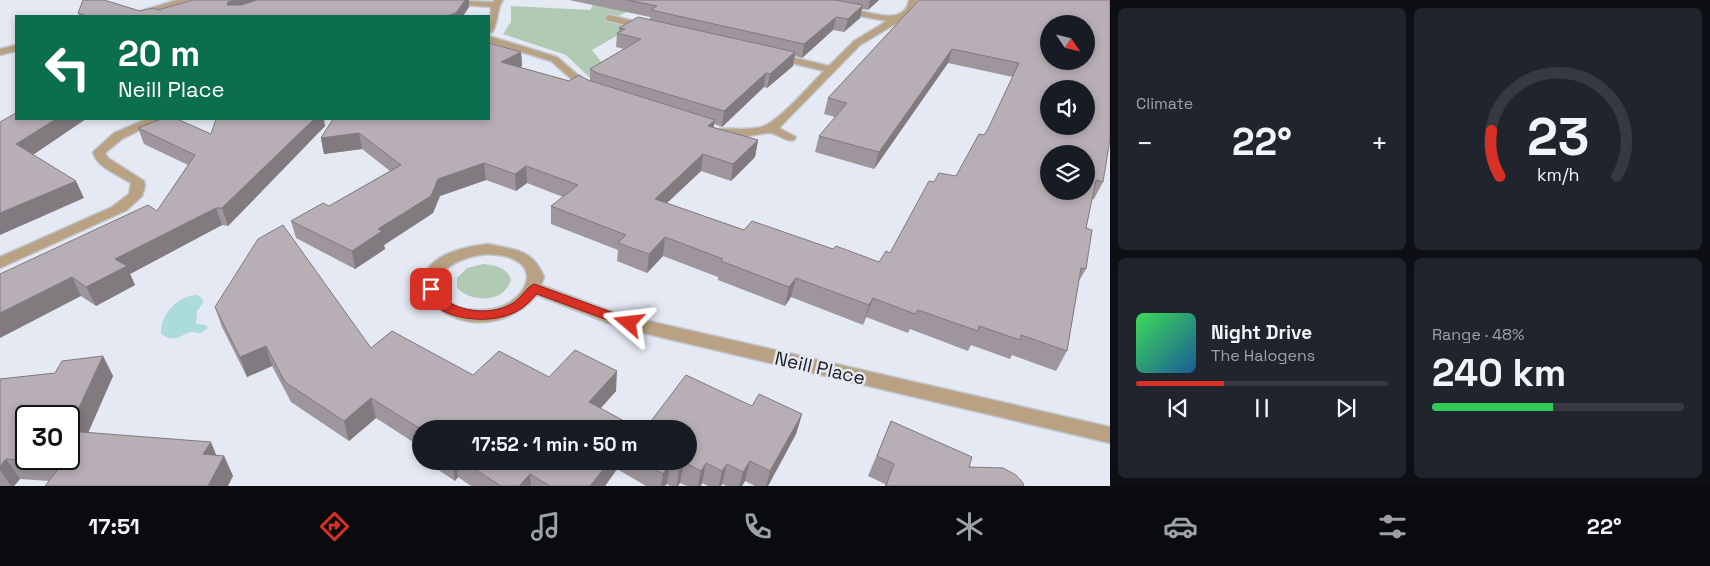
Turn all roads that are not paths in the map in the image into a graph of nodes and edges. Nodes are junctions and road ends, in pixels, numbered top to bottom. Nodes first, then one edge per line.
1 (186, 0) edge
2 (913, 0) edge
3 (463, 3) edge
4 (497, 3) edge
5 (836, 9) edge
6 (133, 15) edge
7 (609, 18) dead end
8 (896, 20) junction
9 (490, 28) edge
10 (657, 29) edge
11 (490, 39) edge
12 (15, 48) edge
13 (0, 52) edge
14 (761, 53) edge
15 (830, 69) junction
16 (603, 94) edge
17 (154, 120) edge
18 (705, 128) edge
19 (770, 128) junction
20 (790, 137) dead end
21 (0, 263) edge
22 (534, 288) junction
23 (1110, 435) edge

1 - 6 street
2 - 8 street
3 - 4 street
4 - 9 street
5 - 8 street
7 - 10 street
8 - 15 street
11 - 16 street
12 - 13 street
14 - 15 street
15 - 19 street
17 - 21 street
18 - 19 street
19 - 20 street
22 - 22 street
22 - 23 street, Neill Place

